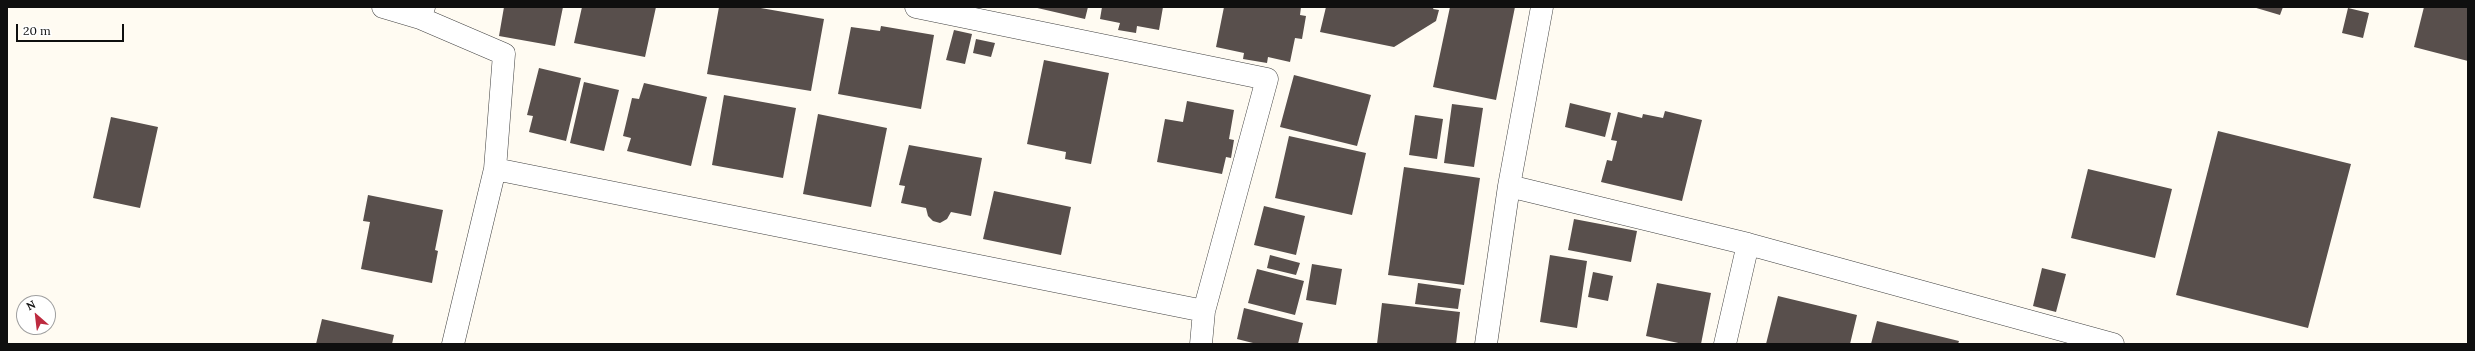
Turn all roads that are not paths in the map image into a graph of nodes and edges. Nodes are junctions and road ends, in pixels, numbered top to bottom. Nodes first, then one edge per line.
1 (383, 7) edge
2 (916, 7) edge
3 (1542, 7) edge
4 (422, 12) edge
5 (496, 169) junction
6 (1509, 186) junction
7 (1748, 244) junction
8 (1204, 311) junction
9 (453, 344) edge
10 (1201, 344) edge
11 (1486, 344) edge
12 (1725, 344) edge
13 (2113, 344) edge

1 - 4 street
2 - 8 street
3 - 6 street
4 - 5 street
5 - 8 street
5 - 9 street
6 - 7 street
6 - 11 street
7 - 12 street
7 - 13 street
8 - 10 street

